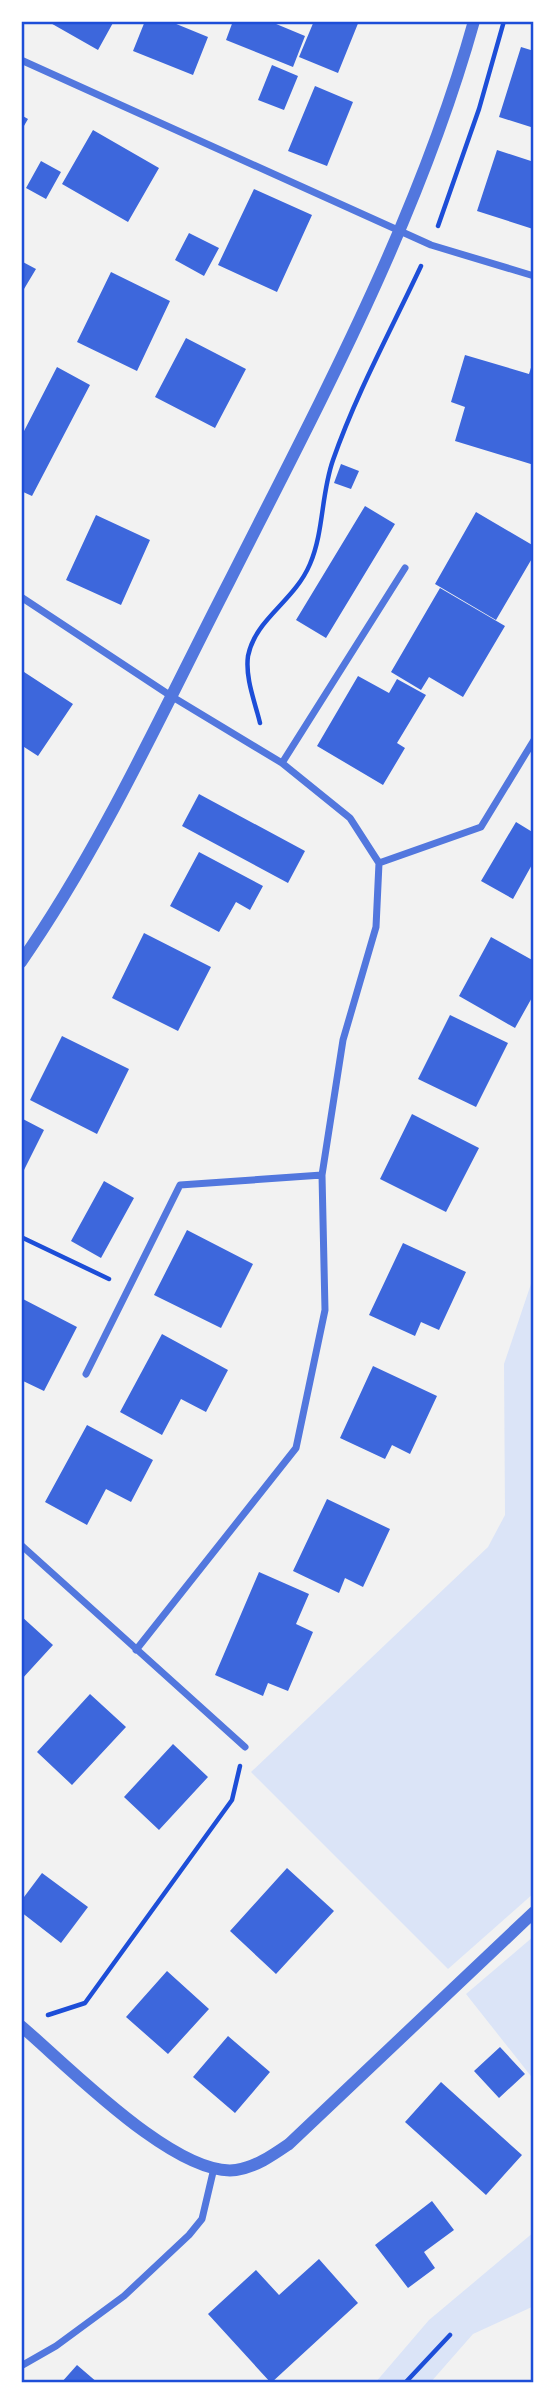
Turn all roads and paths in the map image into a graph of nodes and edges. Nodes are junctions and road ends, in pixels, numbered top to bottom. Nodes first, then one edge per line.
1 (474, 21) edge
2 (504, 21) edge
3 (21, 60) edge
4 (401, 232) junction
5 (431, 245) junction
6 (534, 276) edge
7 (405, 568) dead end
8 (21, 597) edge
9 (171, 696) junction
10 (534, 740) edge
11 (268, 755) junction
12 (282, 763) junction
13 (379, 863) junction
14 (21, 962) edge
15 (322, 1175) junction
16 (21, 1237) edge
17 (129, 1289) junction
18 (86, 1374) dead end
19 (21, 1545) edge
20 (136, 1650) junction
21 (245, 1747) joint
22 (534, 1912) edge
23 (47, 2016) dead end
24 (21, 2026) edge
25 (214, 2168) junction
26 (450, 2335) dead end
27 (21, 2367) edge
28 (405, 2383) edge

1 - 4 street
2 - 5 path
3 - 4 street
4 - 5 street
4 - 9 street
5 - 6 street
5 - 11 path
7 - 12 street
8 - 9 street
9 - 11 street
9 - 14 street
10 - 13 street
11 - 12 street
12 - 13 street
13 - 15 street
15 - 17 street
15 - 20 street
16 - 17 path
17 - 18 street
19 - 20 street
20 - 21 street
21 - 23 path
22 - 25 street
24 - 25 street
25 - 27 street
26 - 28 path

